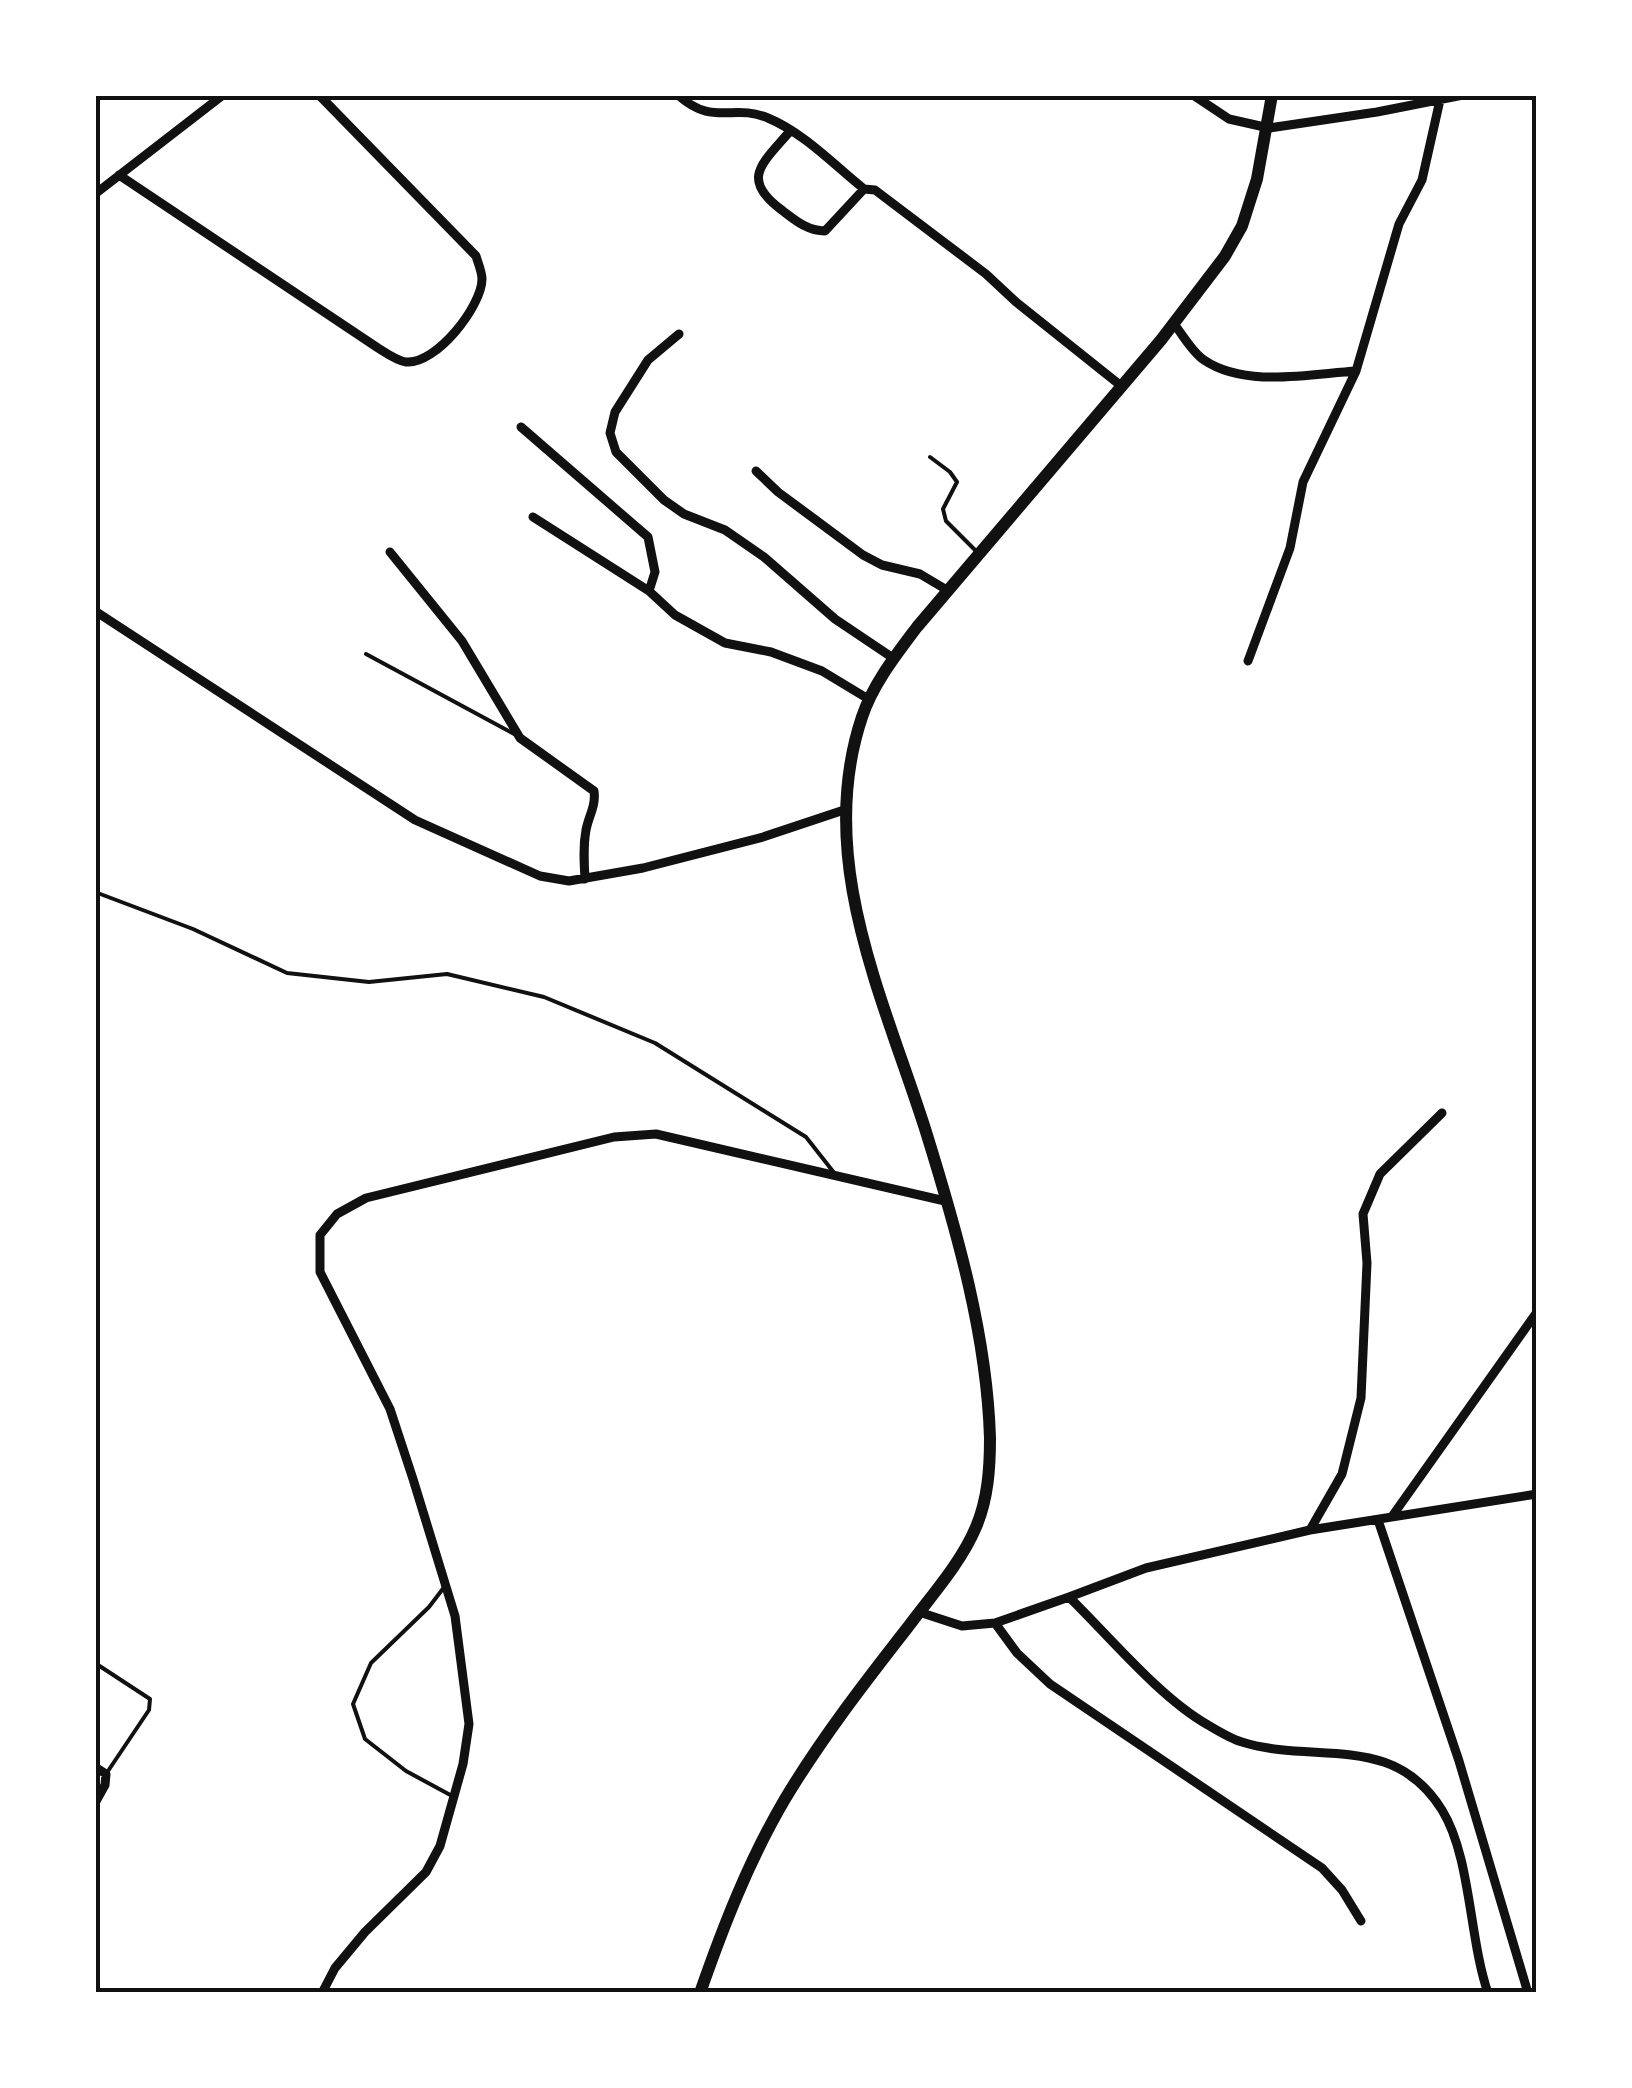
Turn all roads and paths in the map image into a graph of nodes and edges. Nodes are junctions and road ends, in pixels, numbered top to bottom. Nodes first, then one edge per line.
1 (223, 95) edge
2 (319, 95) edge
3 (678, 95) edge
4 (1193, 95) edge
5 (1272, 95) edge
6 (1463, 95) edge
7 (1440, 100) junction
8 (1269, 128) junction
9 (791, 130) junction
10 (119, 175) junction
11 (864, 189) junction
12 (95, 194) edge
13 (1174, 324) junction
14 (679, 334) dead end
15 (1356, 371) junction
16 (1120, 385) junction
17 (521, 427) dead end
18 (930, 457) dead end
19 (756, 471) dead end
20 (533, 517) dead end
21 (390, 552) dead end
22 (980, 554) junction
23 (947, 590) junction
24 (648, 591) junction
25 (95, 611) edge
26 (366, 654) dead end
27 (893, 658) junction
28 (1248, 661) dead end
29 (870, 700) junction
30 (520, 738) junction
31 (847, 809) junction
32 (585, 879) junction
33 (95, 892) edge
34 (1442, 1113) dead end
35 (836, 1174) junction
36 (944, 1200) junction
37 (1537, 1312) edge
38 (1537, 1494) edge
39 (1393, 1515) junction
40 (1378, 1520) junction
41 (1310, 1530) junction
42 (446, 1586) junction
43 (1068, 1597) junction
44 (919, 1612) junction
45 (995, 1622) junction
46 (95, 1664) edge
47 (95, 1767) edge
48 (106, 1774) junction
49 (454, 1796) junction
50 (95, 1803) edge
51 (1361, 1922) dead end
52 (322, 1993) edge
53 (700, 1993) edge
54 (1488, 1993) edge
55 (1528, 1993) edge

1 - 10 street
2 - 10 street
3 - 9 street
4 - 8 street
5 - 8 main road
6 - 7 street
7 - 8 street
7 - 15 street
8 - 13 main road
9 - 11 street
9 - 11 street
10 - 12 street
11 - 16 street
13 - 15 street
13 - 16 main road
14 - 27 street
15 - 28 street
16 - 22 main road
17 - 24 street
18 - 22 lane
19 - 23 street
20 - 24 street
21 - 30 street
22 - 23 main road
23 - 27 main road
24 - 29 street
25 - 32 street
26 - 30 lane
27 - 29 main road
29 - 31 main road
30 - 32 street
31 - 32 street
31 - 36 main road
33 - 35 lane
34 - 41 street
35 - 36 street
35 - 42 street
36 - 44 main road
37 - 39 street
38 - 39 street
39 - 40 street
40 - 41 street
40 - 55 street
41 - 43 street
42 - 49 street
42 - 49 lane
43 - 45 street
43 - 54 street
44 - 45 street
44 - 53 main road
45 - 51 street
46 - 48 lane
47 - 48 street
48 - 50 street
49 - 52 street

